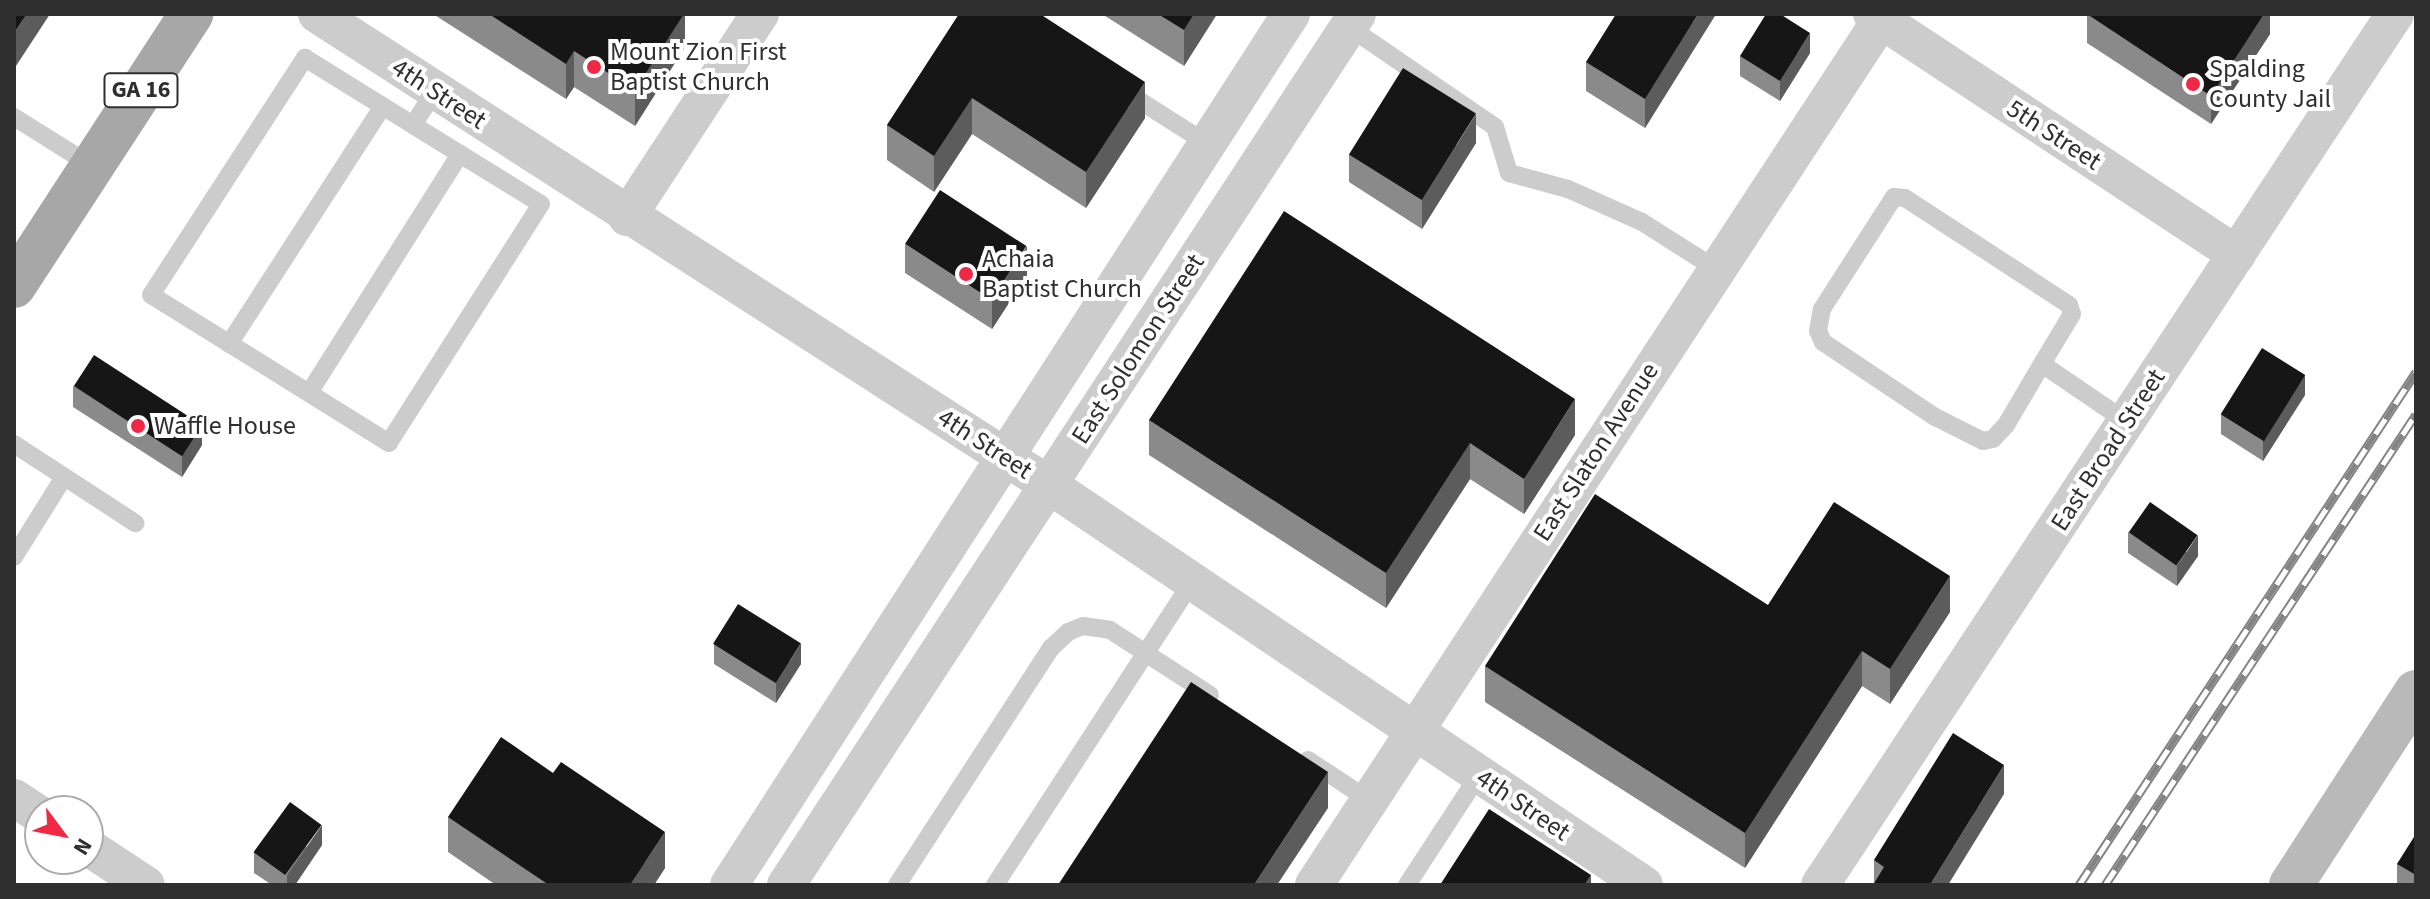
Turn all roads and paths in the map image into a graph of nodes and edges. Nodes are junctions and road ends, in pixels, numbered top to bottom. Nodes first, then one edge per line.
1 (191, 14) edge
2 (317, 14) edge
3 (760, 14) edge
4 (1291, 14) edge
5 (2395, 14) edge
6 (1877, 17) edge
7 (1353, 21) edge
8 (1107, 79) edge
9 (435, 91) junction
10 (383, 106) junction
11 (14, 117) edge
12 (413, 125) junction
13 (1208, 144) junction
14 (460, 154) junction
15 (92, 166) junction
16 (627, 217) junction
17 (2237, 255) junction
18 (1716, 269) junction
19 (14, 286) edge
20 (229, 344) junction
21 (2042, 364) junction
22 (309, 393) junction
23 (2127, 422) junction
24 (14, 444) edge
25 (1002, 455) junction
26 (64, 477) junction
27 (1049, 485) junction
28 (135, 523) dead end
29 (14, 557) edge
30 (1193, 580) junction
31 (1146, 653) junction
32 (2416, 692) edge
33 (1225, 705) edge
34 (1414, 728) junction
35 (1290, 748) edge
36 (1478, 776) junction
37 (1369, 800) junction
38 (104, 857) edge
39 (146, 885) edge
40 (729, 885) edge
41 (786, 885) edge
42 (897, 885) edge
43 (995, 885) edge
44 (1314, 885) edge
45 (1407, 885) edge
46 (1644, 885) edge
47 (1820, 885) edge
48 (2291, 885) edge

1 - 15 main road, GA 16
2 - 9 street, 4th Street
3 - 16 street
4 - 13 street, East Solomon Street
5 - 17 street, East Broad Street
6 - 17 street, 5th Street
6 - 18 street, East Slaton Avenue
7 - 18 lane
7 - 27 street, East Solomon Street
8 - 13 lane
9 - 12 lane
9 - 16 street, 4th Street
10 - 12 lane
10 - 20 lane
10 - 20 lane
11 - 15 lane
12 - 14 lane
13 - 25 street, East Solomon Street
14 - 22 lane
14 - 22 lane
15 - 19 main road, GA 16
16 - 25 street, 4th Street
17 - 23 street, East Broad Street
18 - 34 street, East Slaton Avenue
20 - 22 lane
21 - 21 lane
21 - 23 lane
23 - 47 street, East Broad Street
24 - 26 lane
25 - 27 street, 4th Street
25 - 40 street, East Solomon Street
26 - 28 lane
26 - 29 lane
27 - 30 street, 4th Street
27 - 41 street, East Solomon Street
30 - 31 lane
30 - 34 street, 4th Street
31 - 33 lane
31 - 42 lane
31 - 43 lane
32 - 48 main road
34 - 36 street, 4th Street
34 - 37 street, East Slaton Avenue
35 - 37 lane
36 - 45 lane
36 - 46 street, 4th Street
37 - 44 street, East Slaton Avenue
38 - 39 street

